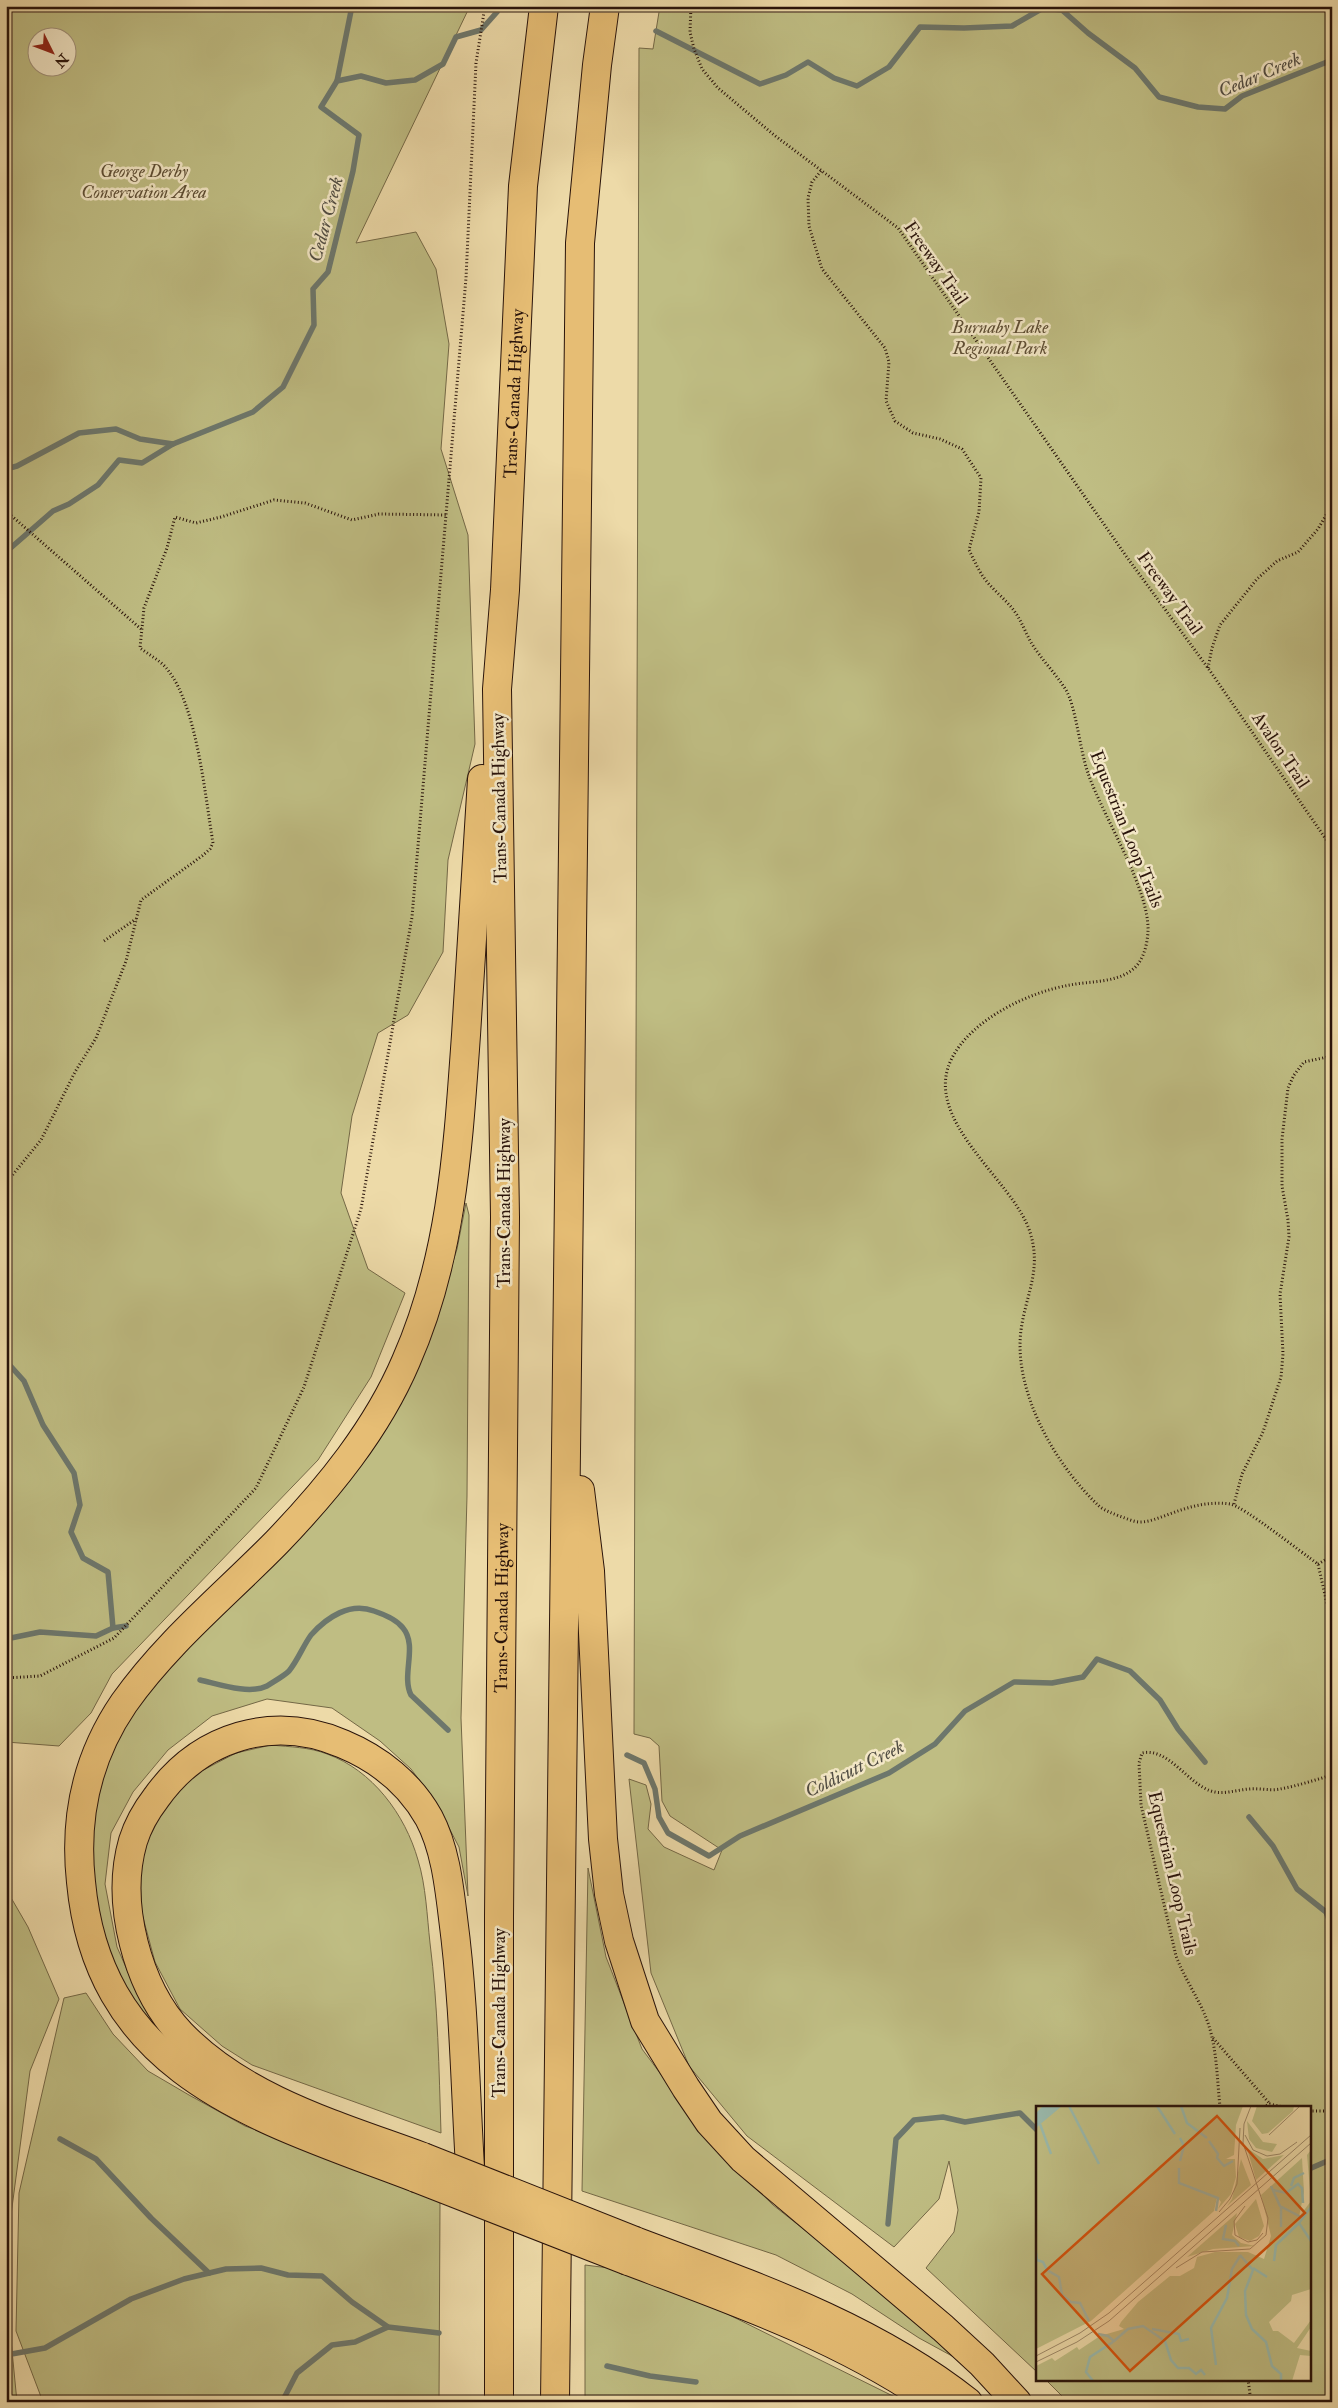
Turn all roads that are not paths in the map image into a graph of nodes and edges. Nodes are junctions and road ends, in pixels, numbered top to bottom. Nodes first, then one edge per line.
1 (544, 6) edge
2 (605, 6) edge
3 (497, 689) junction
4 (568, 1397) junction
5 (419, 2168) junction
6 (632, 2251) junction
7 (498, 2298) junction
8 (499, 2402) edge
9 (555, 2402) edge
10 (933, 2402) edge
11 (968, 2402) edge
12 (1017, 2402) edge

1 - 3 highway, Trans-Canada Highway
2 - 4 highway
3 - 5 highway
3 - 7 highway, Trans-Canada Highway
4 - 9 highway
4 - 12 highway
5 - 6 highway, bridge
5 - 7 highway
6 - 10 highway
6 - 11 highway
7 - 8 highway, Trans-Canada Highway

